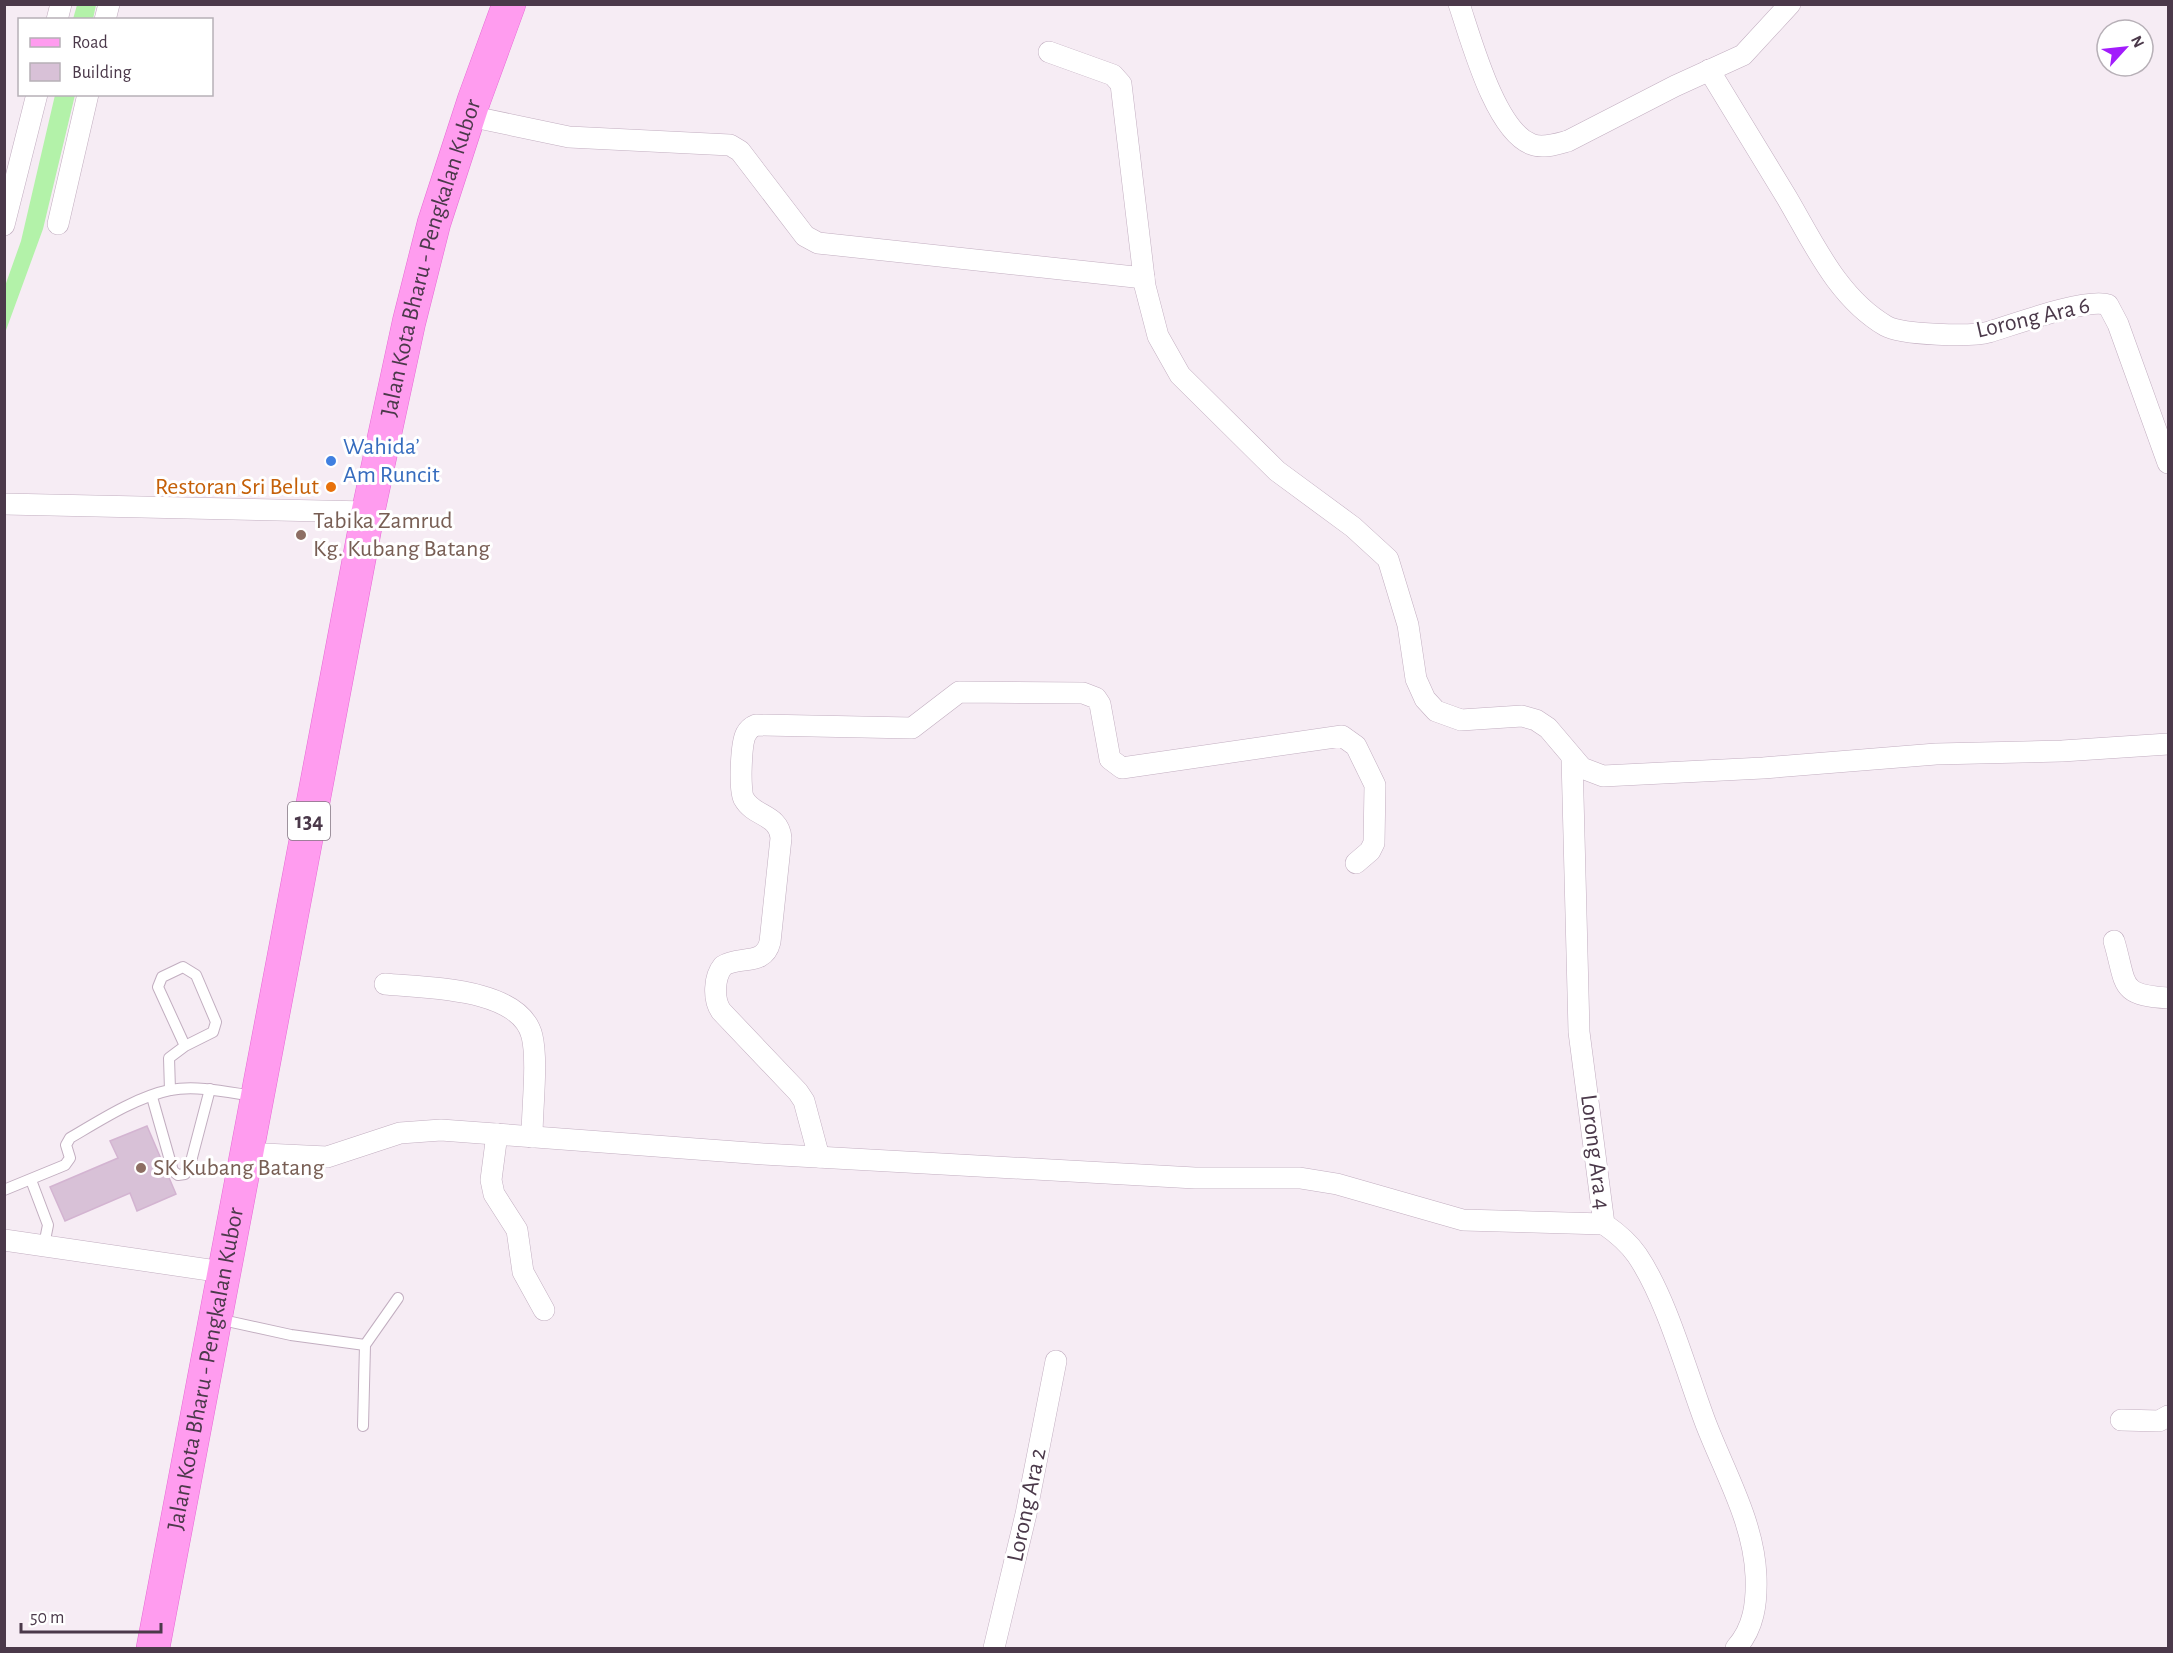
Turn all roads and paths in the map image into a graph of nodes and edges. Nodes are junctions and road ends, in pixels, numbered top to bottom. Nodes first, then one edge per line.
1 (509, 4) edge
2 (1459, 4) edge
3 (1790, 4) edge
4 (1049, 52) dead end
5 (1709, 70) junction
6 (36, 96) edge
7 (88, 96) edge
8 (470, 116) junction
9 (58, 224) dead end
10 (4, 225) edge
11 (1144, 278) junction
12 (2169, 463) edge
13 (4, 504) edge
14 (368, 512) junction
15 (2169, 744) edge
16 (1572, 757) junction
17 (1356, 863) dead end
18 (2114, 941) dead end
19 (385, 984) dead end
20 (2169, 999) edge
21 (184, 1046) junction
22 (210, 1089) junction
23 (170, 1090) junction
24 (257, 1096) junction
25 (152, 1097) junction
26 (497, 1134) junction
27 (532, 1137) junction
28 (246, 1154) junction
29 (819, 1157) junction
30 (31, 1180) junction
31 (4, 1190) edge
32 (1604, 1224) junction
33 (4, 1240) edge
34 (44, 1245) junction
35 (223, 1272) junction
36 (398, 1298) dead end
37 (544, 1310) dead end
38 (215, 1318) junction
39 (365, 1345) junction
40 (1056, 1361) dead end
41 (2169, 1416) edge
42 (2121, 1420) dead end
43 (363, 1425) dead end
44 (153, 1648) edge
45 (994, 1648) edge
46 (1736, 1648) edge

1 - 8 main road, Jalan Kota Bharu - Pengkalan Kubor / 134
2 - 5 street
3 - 5 street
4 - 11 street
5 - 12 street, Lorong Ara 6
6 - 10 street
7 - 9 street
8 - 11 street
8 - 14 main road, Jalan Kota Bharu - Pengkalan Kubor / 134
11 - 16 street
13 - 14 street
14 - 24 main road, Jalan Kota Bharu - Pengkalan Kubor / 134
15 - 16 street
16 - 32 street, Lorong Ara 4
17 - 29 street
18 - 20 street
19 - 27 street
21 - 21 lane
21 - 23 lane
22 - 23 lane
22 - 24 lane
22 - 25 lane
23 - 25 lane
24 - 28 main road, Jalan Kota Bharu - Pengkalan Kubor / 134
25 - 30 lane
26 - 27 street
26 - 28 street
26 - 37 street
27 - 29 street
28 - 35 main road, Jalan Kota Bharu - Pengkalan Kubor / 134
29 - 32 street
30 - 31 lane
30 - 34 lane
32 - 46 street, Lorong Ara 4
33 - 34 street
34 - 35 street
35 - 38 main road, Jalan Kota Bharu - Pengkalan Kubor / 134
36 - 39 lane
38 - 39 lane
38 - 44 main road, Jalan Kota Bharu - Pengkalan Kubor / 134
39 - 43 lane
40 - 45 street, Lorong Ara 2
41 - 42 street

